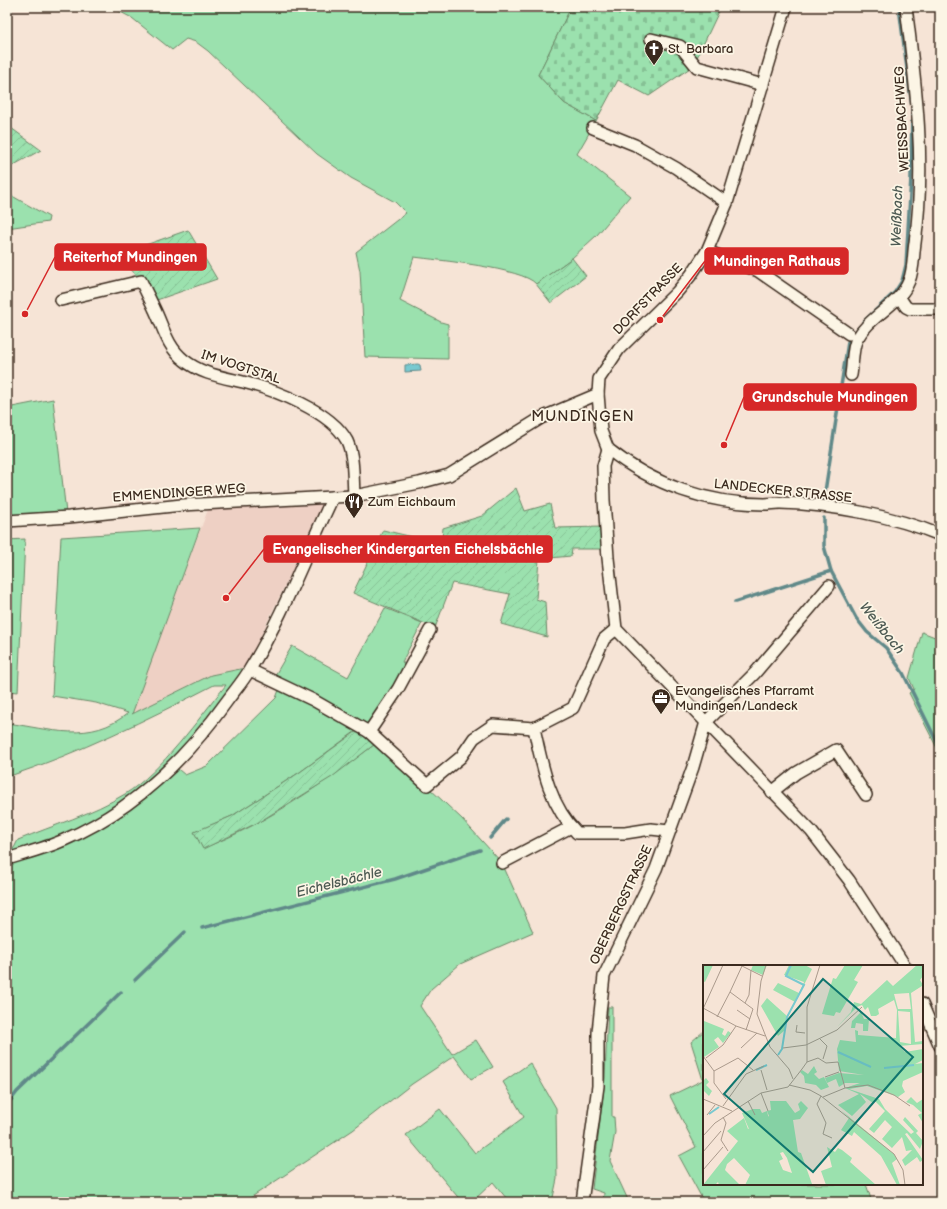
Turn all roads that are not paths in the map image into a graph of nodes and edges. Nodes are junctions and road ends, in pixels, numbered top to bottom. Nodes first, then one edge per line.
1 (786, 7) edge
2 (906, 7) edge
3 (651, 39) dead end
4 (763, 85) junction
5 (594, 128) dead end
6 (727, 203) junction
7 (707, 251) junction
8 (900, 298) junction
9 (61, 300) dead end
10 (940, 309) edge
11 (849, 334) dead end
12 (851, 375) dead end
13 (598, 394) junction
14 (608, 450) junction
15 (354, 496) junction
16 (333, 498) junction
17 (7, 521) edge
18 (940, 535) edge
19 (829, 586) dead end
20 (616, 629) junction
21 (430, 630) dead end
22 (250, 670) junction
23 (706, 722) junction
24 (534, 728) junction
25 (369, 732) junction
26 (772, 792) junction
27 (866, 795) dead end
28 (571, 827) junction
29 (669, 831) junction
30 (7, 859) edge
31 (502, 863) dead end
32 (904, 965) edge
33 (923, 1006) edge
34 (940, 1046) edge
35 (582, 1202) edge

1 - 4 street, DORFSTRASSE
2 - 8 street, WEISSBACHWEG
3 - 4 street
4 - 6 street, DORFSTRASSE
5 - 6 street
6 - 7 street, DORFSTRASSE
7 - 11 street
7 - 13 street, DORFSTRASSE
8 - 10 street
8 - 12 street, WEISSBACHWEG
9 - 15 street, IM VOGTSTAL
13 - 14 street
13 - 15 street, EMMENDINGER WEG
14 - 18 street, LANDECKER STRASSE
14 - 20 street
15 - 16 street, EMMENDINGER WEG
16 - 17 street, EMMENDINGER WEG
16 - 22 street
19 - 23 street
20 - 23 street
20 - 24 street
21 - 25 street
22 - 25 street
22 - 30 street
23 - 26 street
23 - 29 street, OBERBERGSTRASSE
24 - 25 street
24 - 28 street
26 - 27 street
26 - 32 street
28 - 29 street
28 - 31 street
29 - 35 street, OBERBERGSTRASSE
33 - 34 street

